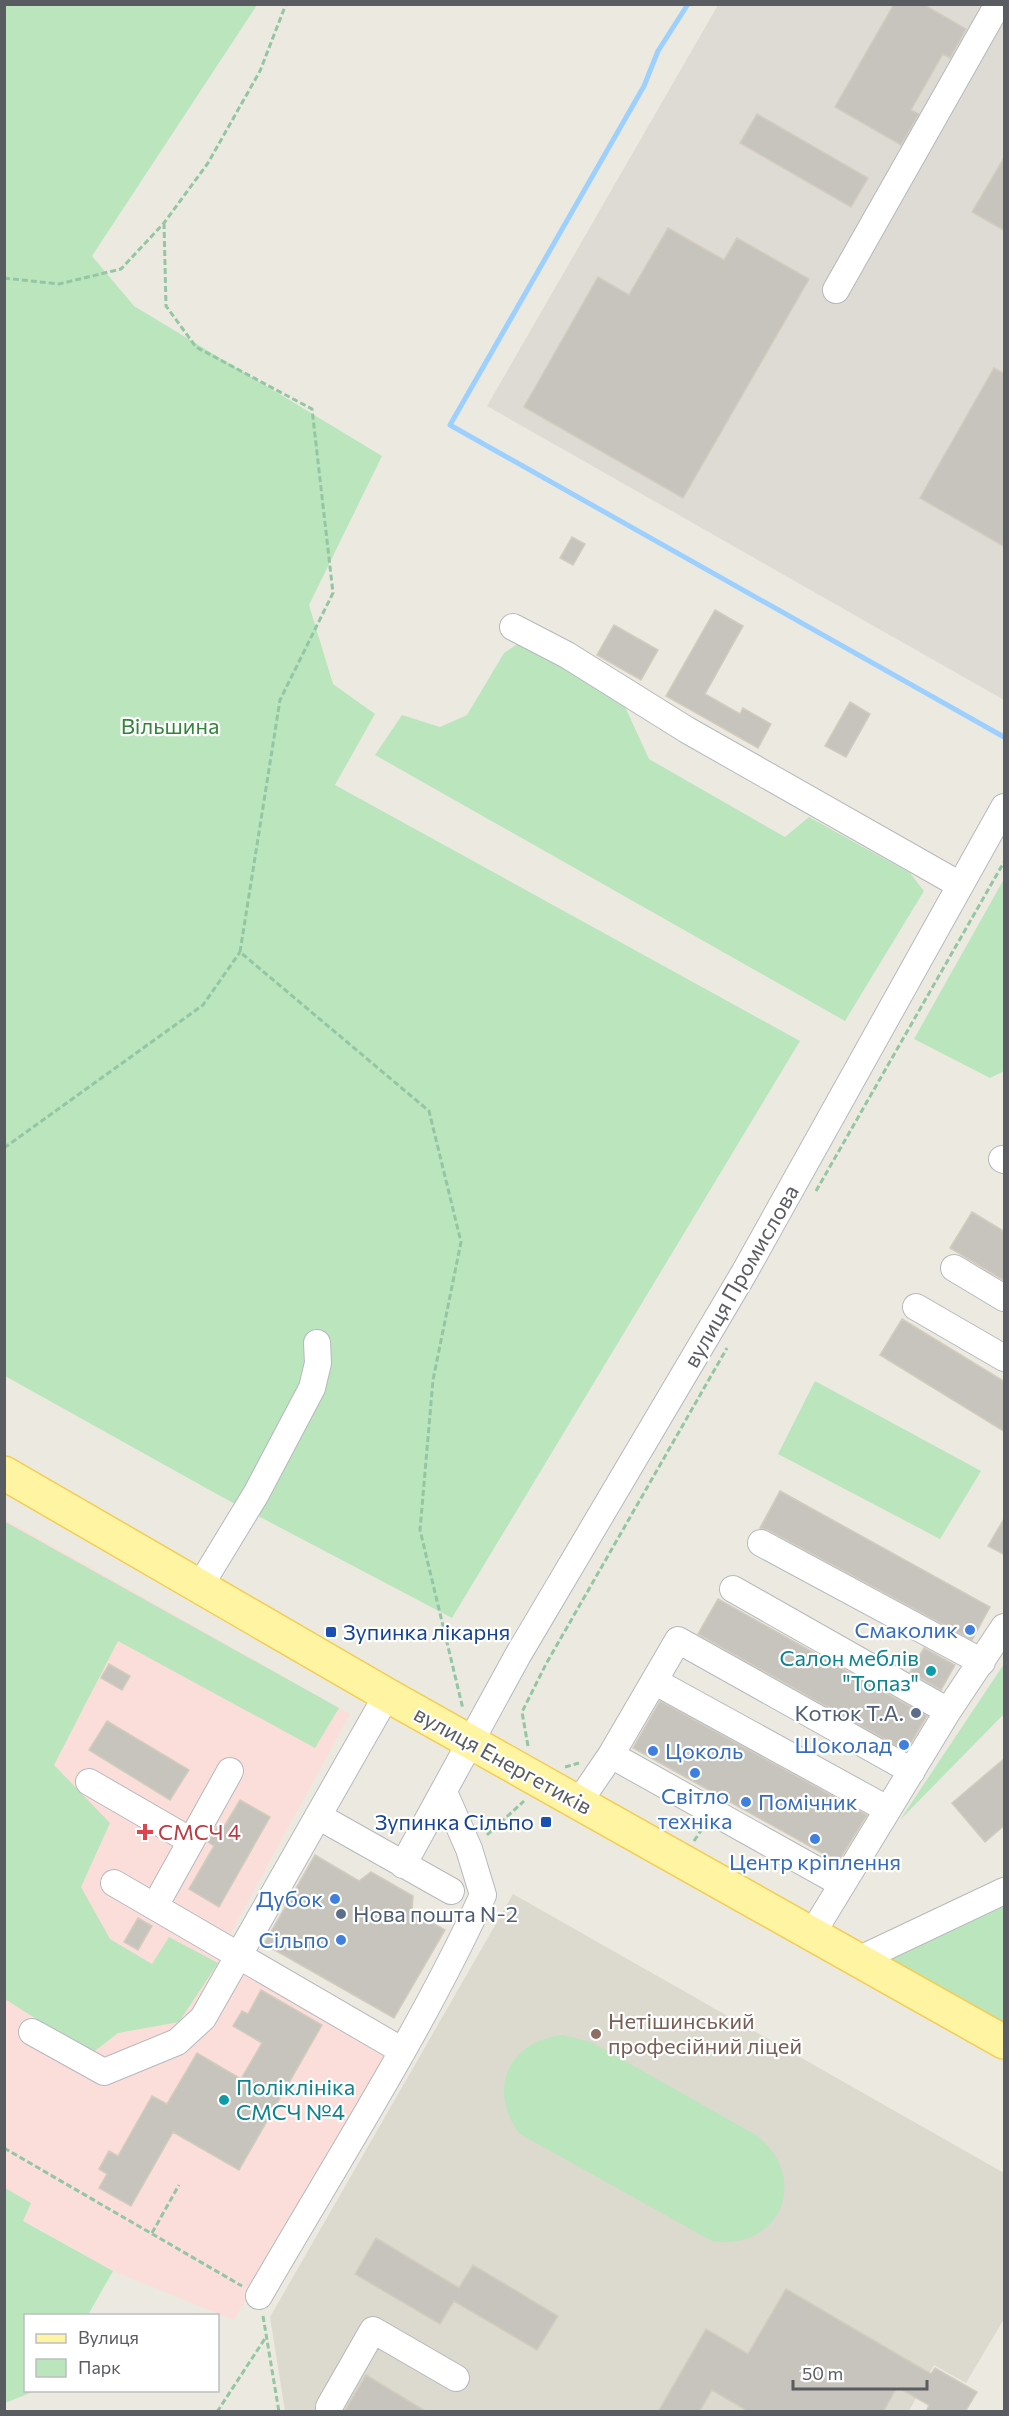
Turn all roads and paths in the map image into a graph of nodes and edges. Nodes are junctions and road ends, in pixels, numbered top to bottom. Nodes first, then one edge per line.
1 (286, 4) edge
2 (998, 4) edge
3 (164, 223) junction
4 (4, 278) edge
5 (836, 290) dead end
6 (513, 627) dead end
7 (1005, 807) edge
8 (1005, 862) edge
9 (960, 885) junction
10 (240, 952) junction
11 (4, 1148) edge
12 (814, 1196) dead end
13 (954, 1268) dead end
14 (1005, 1298) edge
15 (916, 1307) dead end
16 (731, 1341) dead end
17 (317, 1343) dead end
18 (1005, 1358) edge
19 (4, 1473) edge
20 (761, 1543) dead end
21 (200, 1586) junction
22 (733, 1589) dead end
23 (1005, 1627) edge
24 (982, 1662) junction
25 (654, 1681) junction
26 (387, 1695) junction
27 (948, 1711) junction
28 (471, 1742) junction
29 (536, 1751) dead end
30 (611, 1755) junction
31 (562, 1767) dead end
32 (230, 1771) dead end
33 (912, 1771) junction
34 (89, 1782) dead end
35 (444, 1792) junction
36 (526, 1798) dead end
37 (579, 1802) junction
38 (887, 1809) junction
39 (318, 1816) junction
40 (191, 1840) junction
41 (469, 1849) junction
42 (403, 1865) junction
43 (114, 1883) dead end
44 (842, 1884) junction
45 (451, 1891) dead end
46 (1005, 1891) edge
47 (155, 1906) junction
48 (812, 1934) junction
49 (239, 1953) junction
50 (858, 1960) junction
51 (32, 2032) dead end
52 (1005, 2042) edge
53 (401, 2050) junction
54 (4, 2148) edge
55 (179, 2185) dead end
56 (152, 2233) junction
57 (259, 2296) junction
58 (267, 2335) junction
59 (456, 2378) dead end
60 (217, 2412) edge
61 (279, 2412) edge
62 (329, 2412) edge

1 - 3 path
2 - 5 street
3 - 4 path
3 - 10 path
6 - 9 street
7 - 9 street, вулиця Промислова
8 - 12 path
9 - 28 street, вулиця Промислова
10 - 11 path
10 - 28 path
13 - 14 street
15 - 18 street
16 - 29 path
17 - 21 street
19 - 21 main road, вулиця Енергетиків
20 - 24 street
21 - 26 main road, вулиця Енергетиків
22 - 27 street
23 - 24 street
24 - 27 street
25 - 30 street
25 - 33 street
25 - 38 street
26 - 28 main road, вулиця Енергетиків
26 - 39 street
27 - 33 street
28 - 35 street, вулиця Промислова
28 - 37 main road, вулиця Енергетиків
30 - 31 path
30 - 37 street
30 - 44 street
32 - 40 street
33 - 38 street
34 - 40 street
35 - 41 street
35 - 42 street, вулиця Промислова
36 - 41 path
37 - 48 main road, вулиця Енергетиків
38 - 44 street
39 - 42 street
39 - 49 street
40 - 47 street
41 - 53 street
42 - 45 street
43 - 47 street
44 - 48 street
46 - 50 street
47 - 49 street
48 - 50 main road, вулиця Енергетиків
49 - 51 street
49 - 53 street
50 - 52 main road, вулиця Енергетиків
53 - 57 street
54 - 56 path
55 - 56 path
56 - 57 path
57 - 58 path
58 - 60 path
58 - 61 path
59 - 62 street

